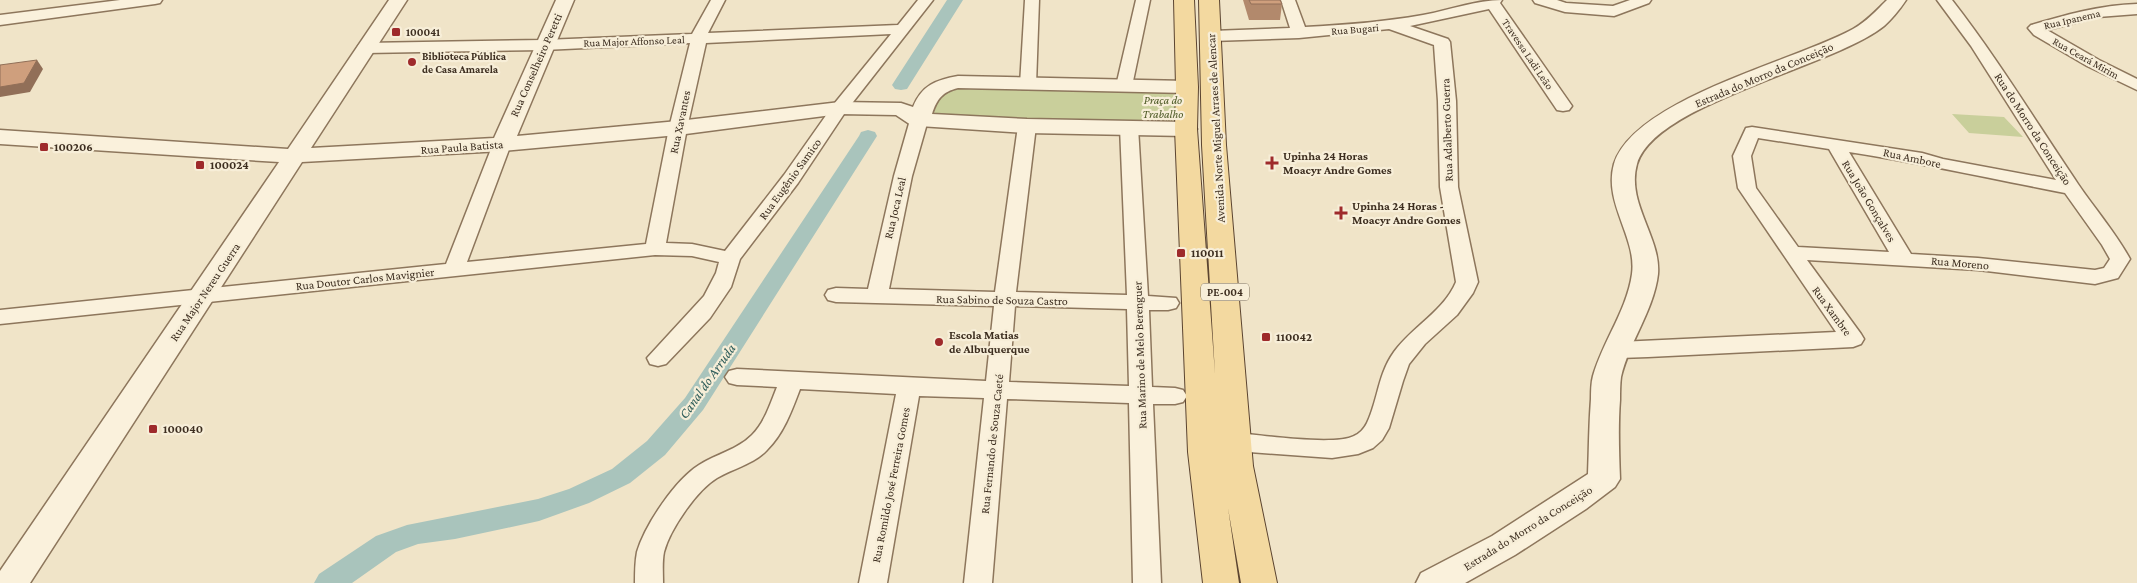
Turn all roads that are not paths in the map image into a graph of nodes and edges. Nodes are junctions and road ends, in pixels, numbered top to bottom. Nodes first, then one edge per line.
1 (155, 0) edge
2 (398, 0) edge
3 (565, 0) edge
4 (718, 0) edge
5 (1032, 0) edge
6 (1142, 0) edge
7 (1184, 0) edge
8 (1209, 0) edge
9 (1288, 0) edge
10 (1540, 0) edge
11 (1644, 0) edge
12 (1897, 0) edge
13 (1944, 0) edge
14 (1494, 1) edge
15 (920, 3) edge
16 (2137, 9) edge
17 (1440, 16) junction
18 (0, 20) edge
19 (1392, 25) junction
20 (2036, 28) joint
21 (903, 29) junction
22 (1299, 32) junction
23 (1212, 36) junction
24 (700, 38) junction
25 (1442, 42) junction
26 (544, 45) junction
27 (365, 48) junction
28 (1028, 85) junction
29 (2137, 85) edge
30 (1124, 86) junction
31 (1187, 87) junction
32 (1564, 106) dead end
33 (866, 107) joint
34 (840, 108) junction
35 (910, 115) junction
36 (1027, 126) junction
37 (678, 128) junction
38 (1129, 128) junction
39 (1186, 129) junction
40 (1752, 132) joint
41 (0, 137) edge
42 (502, 144) junction
43 (1835, 144) junction
44 (295, 156) junction
45 (2071, 188) junction
46 (655, 249) junction
47 (1791, 253) junction
48 (730, 258) junction
49 (1903, 258) junction
50 (2120, 259) joint
51 (454, 269) junction
52 (836, 295) dead end
53 (202, 296) junction
54 (876, 297) junction
55 (1005, 299) junction
56 (1138, 303) junction
57 (1168, 303) dead end
58 (0, 317) edge
59 (1619, 350) junction
60 (658, 358) dead end
61 (737, 377) dead end
62 (791, 381) junction
63 (909, 388) junction
64 (998, 390) junction
65 (1141, 394) junction
66 (1175, 396) dead end
67 (1236, 442) junction
68 (11, 583) edge
69 (649, 583) edge
70 (873, 583) edge
71 (978, 583) edge
72 (1147, 583) edge
73 (1221, 583) edge
74 (1259, 583) edge
75 (1433, 583) edge

1 - 18 street
2 - 27 street, Rua Major Nereu Guerra
3 - 26 street, Rua Conselheiro Peretti
4 - 24 street, Rua Xavantes
5 - 28 street
6 - 30 street
7 - 31 main road, Avenida Norte Miguel Arraes de Alencar / PE-004
8 - 23 main road, Avenida Norte Miguel Arraes de Alencar / PE-004
9 - 22 street
10 - 11 street
12 - 59 street, Estrada do Morro da Conceição
13 - 45 street, Rua do Morro da Conceição
14 - 17 street, Rua Bugari
14 - 32 street, Travessa Ladi Leão
15 - 21 street, Rua Eugênio Samico
16 - 20 street, Rua Ipanema
17 - 19 street, Rua Bugari
17 - 25 street, Rua Adalberto Guerra
19 - 22 street, Rua Bugari
19 - 25 street
20 - 29 street, Rua Ceará Mirim
21 - 24 street, Rua Major Affonso Leal
21 - 34 street, Rua Eugênio Samico
22 - 23 street, Rua Bugari
23 - 67 main road, Avenida Norte Miguel Arraes de Alencar / PE-004
24 - 26 street, Rua Major Affonso Leal
24 - 37 street, Rua Xavantes
25 - 67 street, Rua Adalberto Guerra
26 - 27 street, Rua Major Affonso Leal
26 - 42 street, Rua Conselheiro Peretti
27 - 44 street, Rua Major Nereu Guerra
28 - 30 street
28 - 35 street
30 - 31 street
31 - 39 main road, Avenida Norte Miguel Arraes de Alencar / PE-004
33 - 34 street, Rua Paula Batista
33 - 35 street, Rua Paula Batista
34 - 37 street, Rua Paula Batista
34 - 48 street, Rua Eugênio Samico
35 - 36 street
35 - 54 street, Rua Joca Leal
36 - 38 street
36 - 55 street, Rua Fernando de Souza Caeté
37 - 42 street, Rua Paula Batista
37 - 46 street, Rua Xavantes
38 - 39 street
38 - 56 street, Rua Marino de Melo Berenguer
39 - 73 main road, Avenida Norte Miguel Arraes de Alencar / PE-004
40 - 43 street, Rua Ambore
40 - 47 street, Rua Xambre
41 - 44 street, Rua Paula Batista
42 - 44 street, Rua Paula Batista
42 - 51 street, Rua Conselheiro Peretti
43 - 45 street, Rua Ambore
43 - 49 street, Rua João Gonçalves
44 - 53 street, Rua Major Nereu Guerra
45 - 50 street, Rua do Morro da Conceição
46 - 48 street, Rua Doutor Carlos Mavignier
46 - 51 street, Rua Doutor Carlos Mavignier
47 - 49 street, Rua Moreno
47 - 59 street, Rua Xambre
48 - 60 street, Rua Eugênio Samico
49 - 50 street, Rua Moreno
51 - 53 street, Rua Doutor Carlos Mavignier
52 - 54 street, Rua Sabino de Souza Castro
53 - 58 street, Rua Doutor Carlos Mavignier
53 - 68 street, Rua Major Nereu Guerra
54 - 55 street, Rua Sabino de Souza Castro
55 - 56 street, Rua Sabino de Souza Castro
55 - 64 street, Rua Fernando de Souza Caeté
56 - 57 street, Rua Sabino de Souza Castro
56 - 65 street, Rua Marino de Melo Berenguer
59 - 75 street, Estrada do Morro da Conceição
61 - 62 street
62 - 63 street
62 - 69 street
63 - 64 street
63 - 70 street, Rua Romildo José Ferreira Gomes
64 - 65 street
64 - 71 street, Rua Fernando de Souza Caeté
65 - 66 street
65 - 72 street, Rua Marino de Melo Berenguer
67 - 74 main road, Avenida Norte Miguel Arraes de Alencar / PE-004

